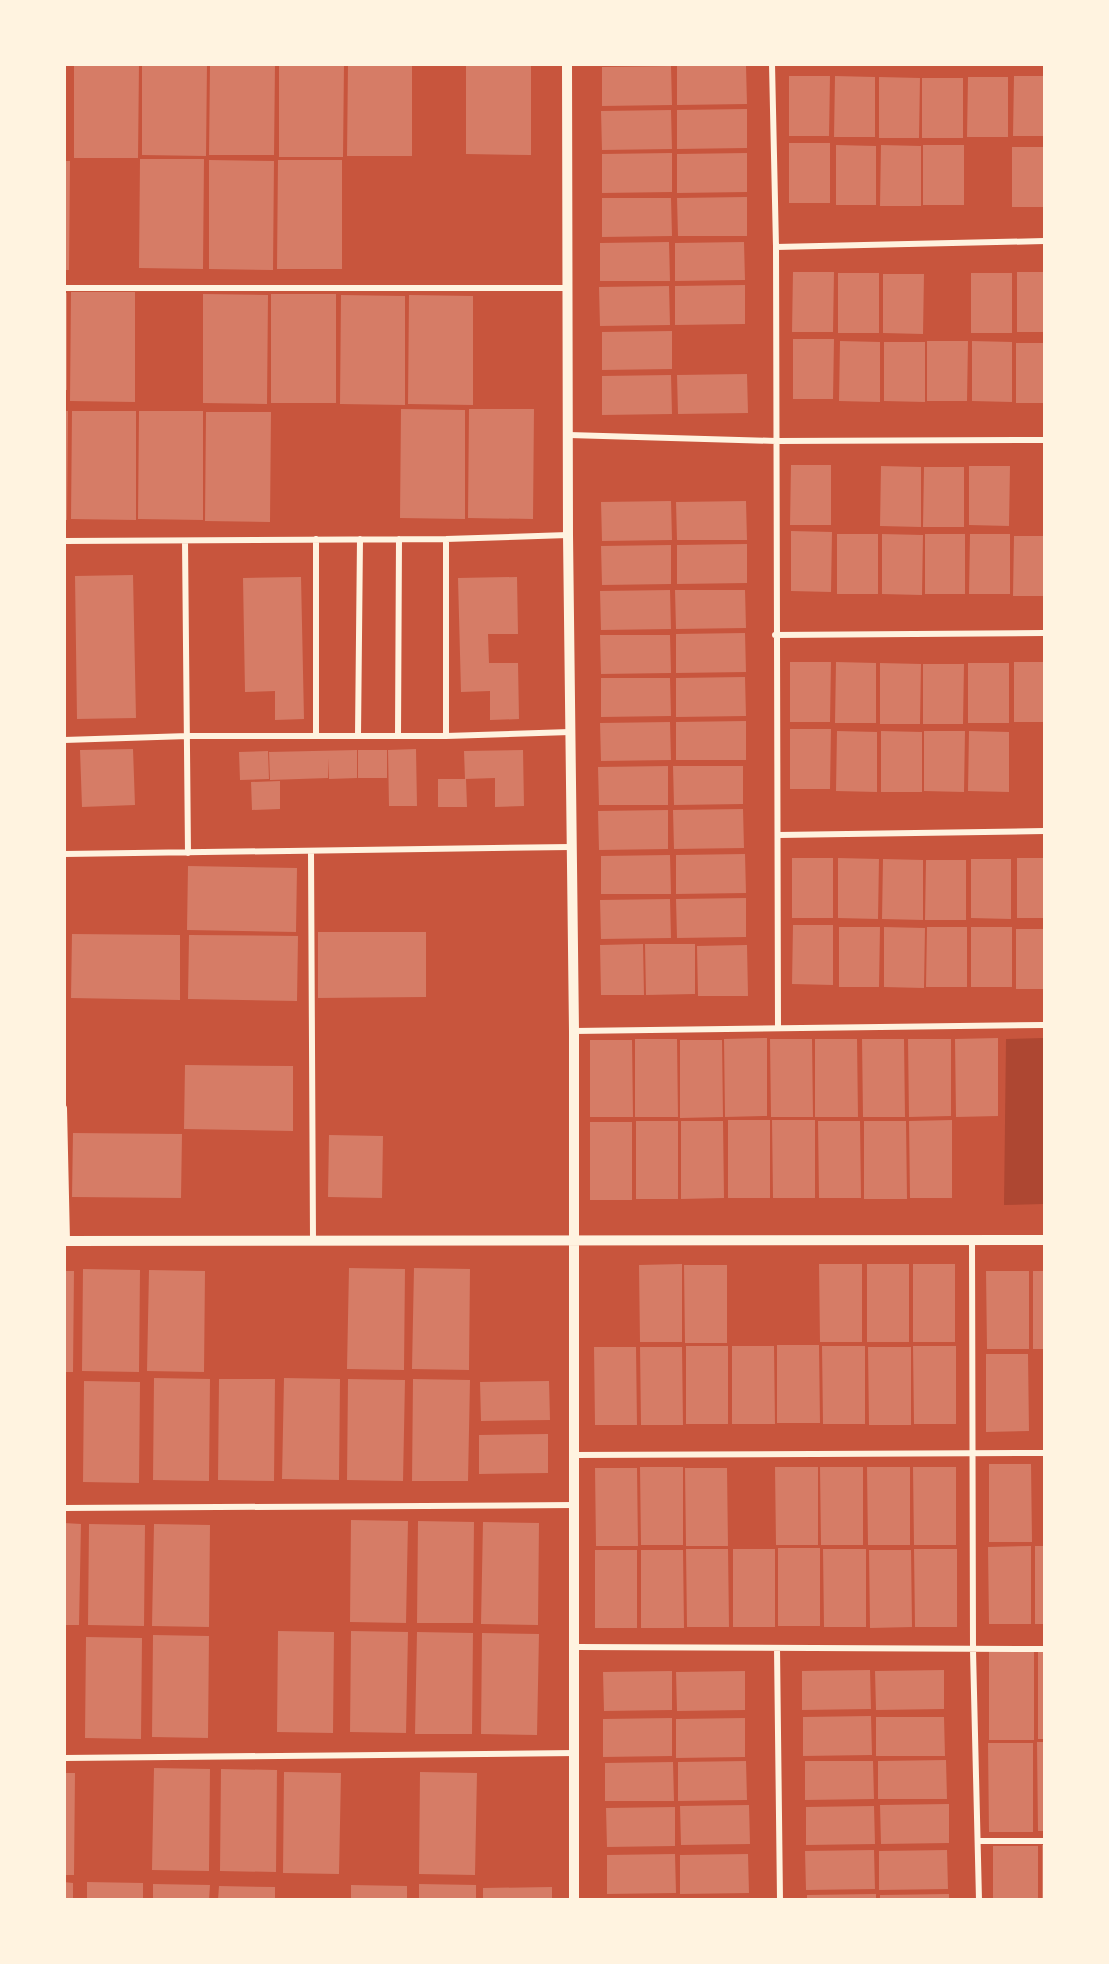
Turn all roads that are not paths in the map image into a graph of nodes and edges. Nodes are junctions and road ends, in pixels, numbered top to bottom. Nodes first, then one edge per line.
1 (567, 64) edge
2 (772, 64) edge
3 (1044, 241) edge
4 (776, 247) junction
5 (64, 288) edge
6 (568, 288) junction
7 (569, 435) junction
8 (1044, 440) edge
9 (776, 441) junction
10 (568, 535) junction
11 (316, 539) junction
12 (360, 539) junction
13 (399, 539) junction
14 (446, 539) junction
15 (185, 540) junction
16 (64, 541) edge
17 (1044, 633) edge
18 (775, 634) junction
19 (570, 732) junction
20 (316, 735) junction
21 (358, 735) junction
22 (398, 735) junction
23 (188, 736) junction
24 (446, 736) junction
25 (64, 740) edge
26 (1044, 831) edge
27 (779, 835) junction
28 (571, 847) junction
29 (311, 853) junction
30 (64, 854) edge
31 (188, 854) junction
32 (1044, 1025) edge
33 (778, 1028) junction
34 (574, 1031) junction
35 (64, 1108) edge
36 (312, 1239) junction
37 (574, 1240) junction
38 (972, 1240) junction
39 (1044, 1240) edge
40 (66, 1241) edge
41 (1044, 1453) edge
42 (972, 1454) junction
43 (574, 1455) junction
44 (574, 1505) junction
45 (64, 1508) edge
46 (576, 1647) junction
47 (777, 1648) junction
48 (1044, 1649) edge
49 (973, 1651) junction
50 (576, 1753) junction
51 (64, 1758) edge
52 (980, 1841) junction
53 (1044, 1841) edge
54 (574, 1899) edge
55 (780, 1899) edge
56 (979, 1899) edge

1 - 6 street
2 - 4 street
3 - 4 street
4 - 9 street
5 - 6 street
6 - 7 street
7 - 9 street
7 - 10 street
8 - 9 street
9 - 18 street
10 - 14 street
10 - 19 street
11 - 12 street
11 - 15 street
11 - 20 street
12 - 13 street
12 - 21 street
13 - 14 street
13 - 22 street
14 - 24 street
15 - 16 street
15 - 23 street
17 - 18 street
18 - 27 street
19 - 24 street
19 - 28 street
20 - 21 street
20 - 23 street
21 - 22 street
22 - 24 street
23 - 25 street
23 - 31 street
26 - 27 street
27 - 33 street
28 - 29 street
28 - 34 street
29 - 31 street
29 - 36 street
30 - 31 street
32 - 33 street
33 - 34 street
34 - 37 street
35 - 40 street
36 - 37 street
36 - 40 street
37 - 38 street
37 - 43 street
38 - 39 street
38 - 42 street
41 - 42 street
42 - 43 street
42 - 49 street
43 - 44 street
44 - 45 street
44 - 46 street
46 - 47 street
46 - 50 street
47 - 49 street
47 - 55 street
48 - 49 street
49 - 52 street
50 - 51 street
50 - 54 street
52 - 53 street
52 - 56 street

